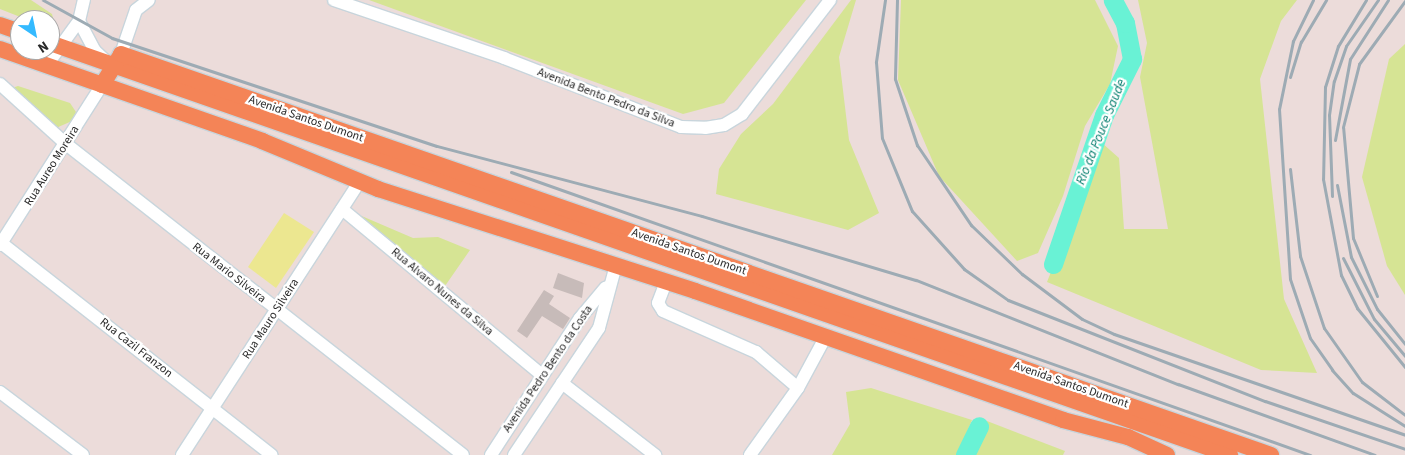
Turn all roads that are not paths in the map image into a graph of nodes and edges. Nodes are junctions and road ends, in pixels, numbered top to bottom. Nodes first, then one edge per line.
1 (84, 0) edge
2 (149, 0) edge
3 (334, 0) edge
4 (830, 0) edge
5 (79, 21) junction
6 (60, 38) edge
7 (60, 46) edge
8 (0, 49) edge
9 (49, 60) edge
10 (117, 61) junction
11 (47, 65) junction
12 (0, 84) edge
13 (102, 85) junction
14 (66, 144) junction
15 (359, 182) junction
16 (342, 209) junction
17 (1, 243) edge
18 (616, 265) junction
19 (666, 282) junction
20 (608, 285) junction
21 (277, 310) junction
22 (826, 336) junction
23 (542, 375) junction
24 (562, 382) junction
25 (798, 388) junction
26 (0, 392) edge
27 (211, 408) junction
28 (1063, 420) junction
29 (83, 455) edge
30 (182, 455) edge
31 (272, 455) edge
32 (463, 455) edge
33 (491, 455) edge
34 (514, 455) edge
35 (655, 455) edge
36 (750, 455) edge
37 (1141, 455) edge
38 (1167, 455) edge
39 (1230, 455) edge
40 (1271, 455) edge

1 - 5 street
2 - 10 street
3 - 4 street, Avenida Bento Pedro da Silva
5 - 6 street
5 - 10 street
7 - 10 main road
8 - 11 main road
9 - 11 street
10 - 13 main road
10 - 39 main road, Avenida Santos Dumont
10 - 40 main road, Avenida Santos Dumont
11 - 13 main road
12 - 14 street, Rua Mario Silveira
13 - 14 street, Rua Aureo Moreira
13 - 15 main road
14 - 17 street, Rua Aureo Moreira
14 - 21 street, Rua Mario Silveira
15 - 16 street, Rua Mauro Silveira
15 - 18 main road
16 - 21 street, Rua Mauro Silveira
16 - 23 street, Rua Alvaro Nunes da Silva
17 - 27 street, Rua Cazil Franzon
18 - 19 main road
18 - 20 street, Avenida Pedro Bento da Costa
19 - 22 main road
19 - 25 street
20 - 23 street, Avenida Pedro Bento da Costa
20 - 24 street, Avenida Pedro Bento da Costa
21 - 27 street, Rua Mauro Silveira
21 - 32 street, Rua Mario Silveira
22 - 25 street
22 - 28 main road
23 - 33 street, Avenida Pedro Bento da Costa
24 - 34 street, Avenida Pedro Bento da Costa
24 - 35 street
25 - 36 street
26 - 29 street
27 - 30 street, Rua Mauro Silveira
27 - 31 street, Rua Cazil Franzon
28 - 37 main road
28 - 38 main road

